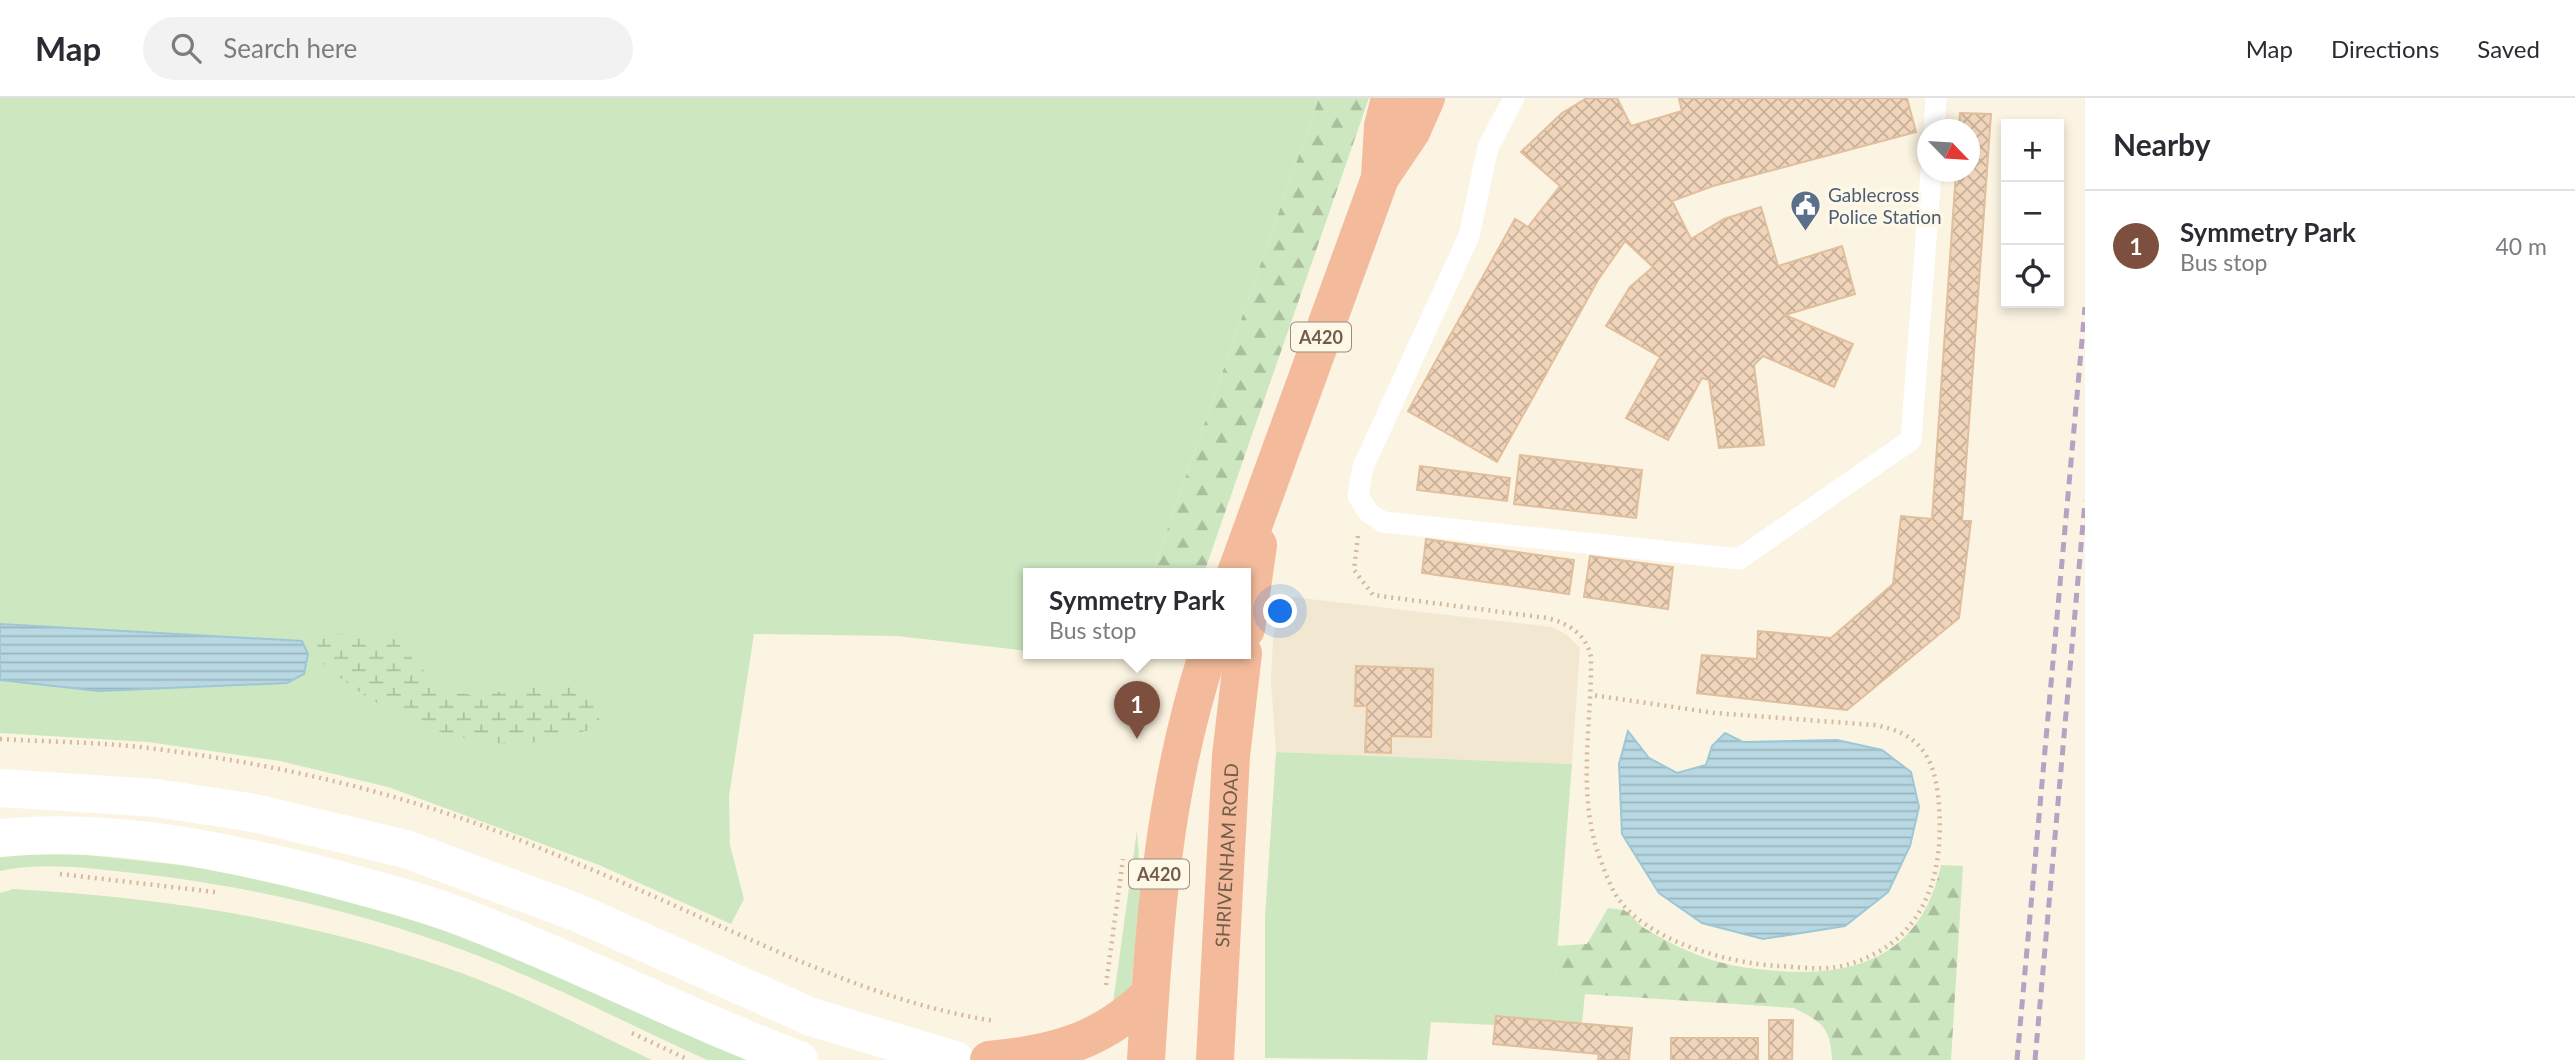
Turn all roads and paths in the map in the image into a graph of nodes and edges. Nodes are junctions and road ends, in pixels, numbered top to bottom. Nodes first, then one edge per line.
1 (1390, 98) edge
2 (1426, 98) edge
3 (1514, 98) edge
4 (1936, 98) edge
5 (1935, 119) edge
6 (1380, 178) junction
7 (1930, 182) edge
8 (1266, 498) junction
9 (1368, 513) junction
10 (1239, 568) edge
11 (1251, 592) edge
12 (1206, 659) edge
13 (1242, 659) edge
14 (1592, 695) junction
15 (0, 739) edge
16 (0, 788) edge
17 (0, 838) edge
18 (1124, 857) dead end
19 (53, 874) dead end
20 (219, 892) dead end
21 (1150, 994) junction
22 (1102, 996) dead end
23 (1004, 1022) dead end
24 (629, 1031) dead end
25 (689, 1060) edge
26 (799, 1060) edge
27 (955, 1060) edge
28 (989, 1060) edge
29 (1146, 1060) edge
30 (1215, 1060) edge

1 - 6 highway, A420
2 - 6 highway, A420
3 - 9 lane
4 - 5 lane
6 - 8 highway, A420
7 - 9 lane
8 - 10 highway, A420
8 - 11 highway, A420
9 - 14 path
12 - 21 highway, A420
13 - 30 highway, SHRIVENHAM ROAD
14 - 14 path
15 - 23 path
16 - 27 street
17 - 26 street
18 - 22 path
19 - 20 path
21 - 28 highway
21 - 29 highway, A420
24 - 25 path

